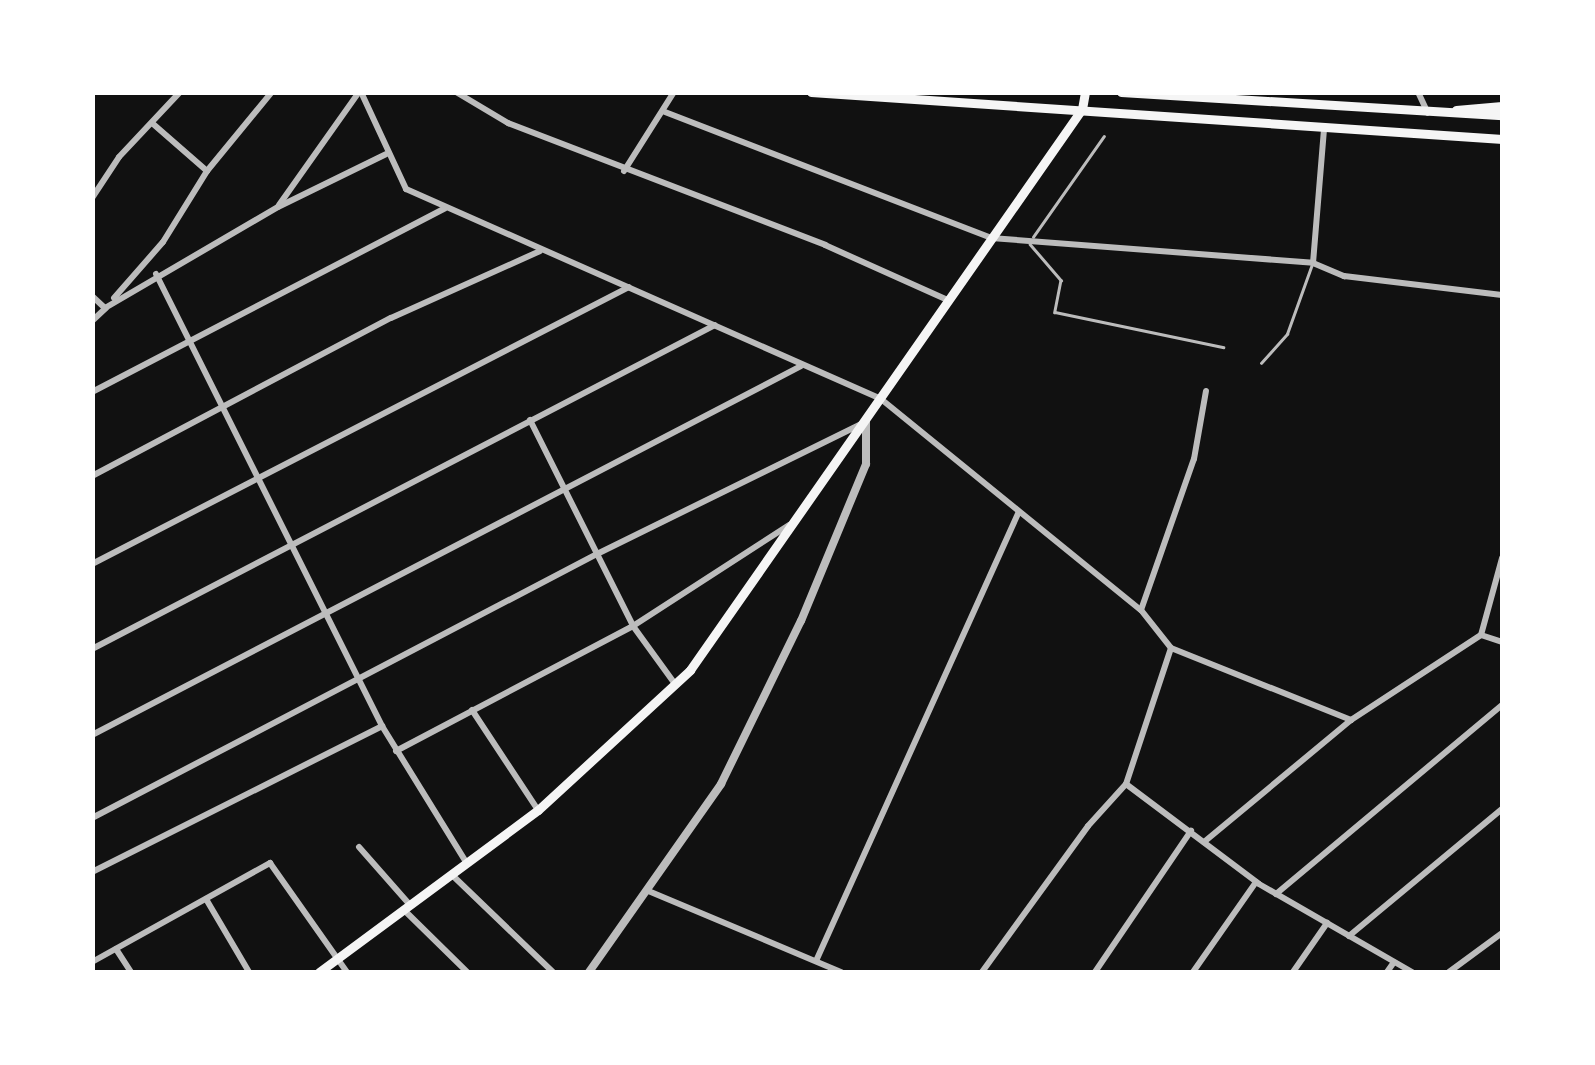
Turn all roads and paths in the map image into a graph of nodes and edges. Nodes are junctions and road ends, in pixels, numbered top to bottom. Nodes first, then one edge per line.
1 (180, 92) edge
2 (272, 92) edge
3 (360, 92) edge
4 (456, 92) edge
5 (674, 92) edge
6 (811, 92) edge
7 (1085, 92) edge
8 (1122, 92) edge
9 (1418, 92) edge
10 (1502, 106) edge
11 (1082, 109) junction
12 (666, 112) junction
13 (1428, 114) junction
14 (1502, 115) edge
15 (152, 122) junction
16 (1324, 130) junction
17 (1104, 136) dead end
18 (1502, 139) edge
19 (386, 154) junction
20 (206, 172) junction
21 (624, 172) junction
22 (92, 198) edge
23 (278, 206) junction
24 (445, 208) junction
25 (991, 238) junction
26 (1031, 240) junction
27 (541, 251) junction
28 (1313, 263) junction
29 (156, 274) junction
30 (629, 288) junction
31 (1502, 295) edge
32 (92, 296) edge
33 (945, 299) junction
34 (105, 308) junction
35 (92, 321) edge
36 (715, 324) junction
37 (190, 341) junction
38 (1223, 347) dead end
39 (1260, 362) dead end
40 (802, 366) junction
41 (1206, 391) dead end
42 (92, 392) edge
43 (882, 400) junction
44 (224, 406) junction
45 (530, 420) junction
46 (866, 422) junction
47 (92, 476) edge
48 (260, 477) junction
49 (566, 489) junction
50 (1018, 514) junction
51 (792, 523) junction
52 (293, 542) junction
53 (597, 554) junction
54 (1502, 558) edge
55 (92, 564) edge
56 (1141, 610) junction
57 (327, 613) junction
58 (634, 626) junction
59 (1481, 634) junction
60 (1502, 642) edge
61 (1170, 648) junction
62 (92, 649) edge
63 (361, 682) junction
64 (676, 684) junction
65 (1502, 705) edge
66 (472, 710) junction
67 (1351, 720) junction
68 (382, 726) junction
69 (92, 734) edge
70 (396, 751) junction
71 (1126, 784) junction
72 (538, 810) junction
73 (1502, 810) edge
74 (92, 818) edge
75 (1191, 831) junction
76 (1204, 842) junction
77 (359, 847) dead end
78 (466, 862) junction
79 (92, 872) edge
80 (452, 874) junction
81 (1256, 882) junction
82 (646, 890) junction
83 (1276, 894) junction
84 (206, 899) junction
85 (407, 908) junction
86 (1326, 923) junction
87 (1502, 934) edge
88 (1349, 936) junction
89 (116, 949) junction
90 (816, 961) junction
91 (92, 962) edge
92 (336, 962) junction
93 (1394, 962) junction
94 (131, 972) edge
95 (249, 972) edge
96 (320, 972) edge
97 (347, 972) edge
98 (467, 972) edge
99 (554, 972) edge
100 (589, 972) edge
101 (841, 972) edge
102 (982, 972) edge
103 (1096, 972) edge
104 (1192, 972) edge
105 (1293, 972) edge
106 (1386, 972) edge
107 (1412, 972) edge
108 (1449, 972) edge

1 - 15 street
2 - 20 street
3 - 19 street
3 - 23 street
4 - 21 street
5 - 12 street
6 - 11 main road
7 - 11 main road
8 - 13 main road
9 - 13 street
10 - 13 main road
11 - 16 main road
11 - 25 main road
12 - 21 street
12 - 25 street
13 - 14 main road
15 - 20 street
15 - 22 street
16 - 18 main road
16 - 28 street
17 - 26 lane
19 - 23 street
19 - 24 street
20 - 34 street
21 - 33 street
23 - 29 street
24 - 27 street
24 - 37 street
25 - 26 street
25 - 33 main road
26 - 28 street
26 - 38 lane
27 - 30 street
27 - 44 street
28 - 31 street
28 - 39 lane
29 - 34 street
29 - 37 street
30 - 36 street
30 - 48 street
32 - 34 street
33 - 43 main road
34 - 35 street
36 - 40 street
36 - 45 street
37 - 42 street
37 - 44 street
40 - 43 street
40 - 49 street
41 - 56 street
43 - 46 main road
43 - 50 street
44 - 47 street
44 - 48 street
45 - 49 street
45 - 52 street
46 - 51 main road
46 - 53 street
46 - 82 street
48 - 52 street
48 - 55 street
49 - 53 street
49 - 57 street
50 - 56 street
50 - 90 street
51 - 58 street
51 - 64 main road
52 - 57 street
52 - 62 street
53 - 58 street
53 - 63 street
54 - 59 street
56 - 61 street
57 - 63 street
57 - 69 street
58 - 64 street
58 - 66 street
59 - 60 street
59 - 67 street
61 - 67 street
61 - 71 street
63 - 68 street
63 - 74 street
64 - 72 main road
65 - 83 street
66 - 70 street
66 - 72 street
67 - 76 street
68 - 70 street
68 - 79 street
70 - 78 street
71 - 75 street
71 - 102 street
72 - 78 main road
73 - 88 street
75 - 76 street
75 - 103 street
76 - 81 street
77 - 85 street
78 - 80 main road
80 - 85 main road
80 - 99 street
81 - 83 street
81 - 104 street
82 - 90 street
82 - 100 street
83 - 86 street
84 - 89 street
84 - 92 street
84 - 95 street
85 - 92 main road
85 - 98 street
86 - 88 street
86 - 105 street
87 - 108 street
88 - 93 street
89 - 91 street
89 - 94 street
90 - 101 street
92 - 96 main road
92 - 97 street
93 - 106 street
93 - 107 street

